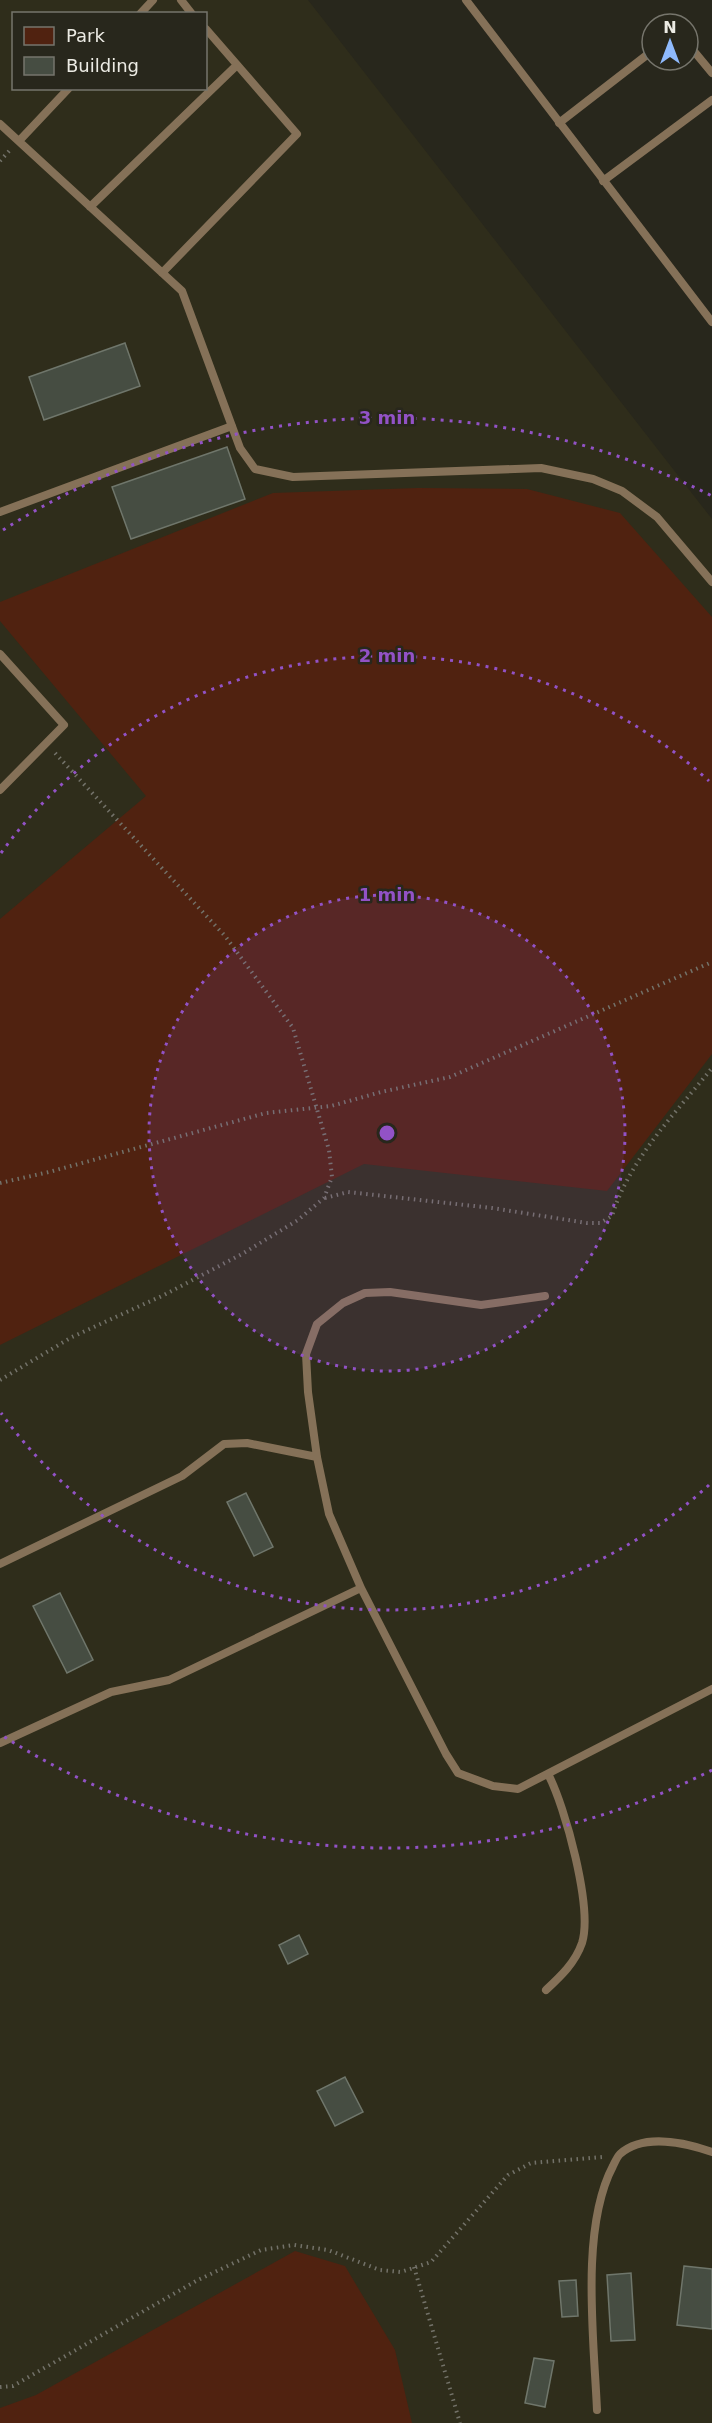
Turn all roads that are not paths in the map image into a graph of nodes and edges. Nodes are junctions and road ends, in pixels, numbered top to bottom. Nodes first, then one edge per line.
1 (153, 0) edge
2 (181, 0) edge
3 (466, 0) edge
4 (142, 12) edge
5 (190, 12) edge
6 (207, 30) edge
7 (700, 59) edge
8 (640, 60) edge
9 (237, 65) junction
10 (712, 74) edge
11 (67, 90) edge
12 (712, 100) edge
13 (560, 123) junction
14 (0, 124) edge
15 (18, 141) junction
16 (603, 180) junction
17 (90, 207) junction
18 (162, 273) junction
19 (712, 322) edge
20 (232, 426) junction
21 (0, 512) edge
22 (712, 582) edge
23 (0, 654) edge
24 (0, 790) edge
25 (545, 1296) dead end
26 (317, 1457) junction
27 (0, 1564) edge
28 (361, 1588) junction
29 (712, 1689) edge
30 (0, 1743) edge
31 (548, 1774) junction
32 (546, 1990) dead end
33 (712, 2152) edge
34 (597, 2410) dead end

1 - 4 lane
2 - 5 lane
3 - 13 lane
6 - 9 lane
7 - 10 lane
8 - 13 lane
9 - 17 lane
9 - 18 lane
11 - 15 lane
12 - 16 lane
13 - 16 lane
14 - 15 lane
15 - 17 lane
16 - 19 lane
17 - 18 lane
18 - 20 lane
20 - 21 lane
20 - 22 lane
23 - 24 lane
25 - 26 lane
26 - 27 lane
26 - 28 lane
28 - 30 lane
28 - 31 lane
29 - 31 lane
31 - 32 lane
33 - 34 lane

